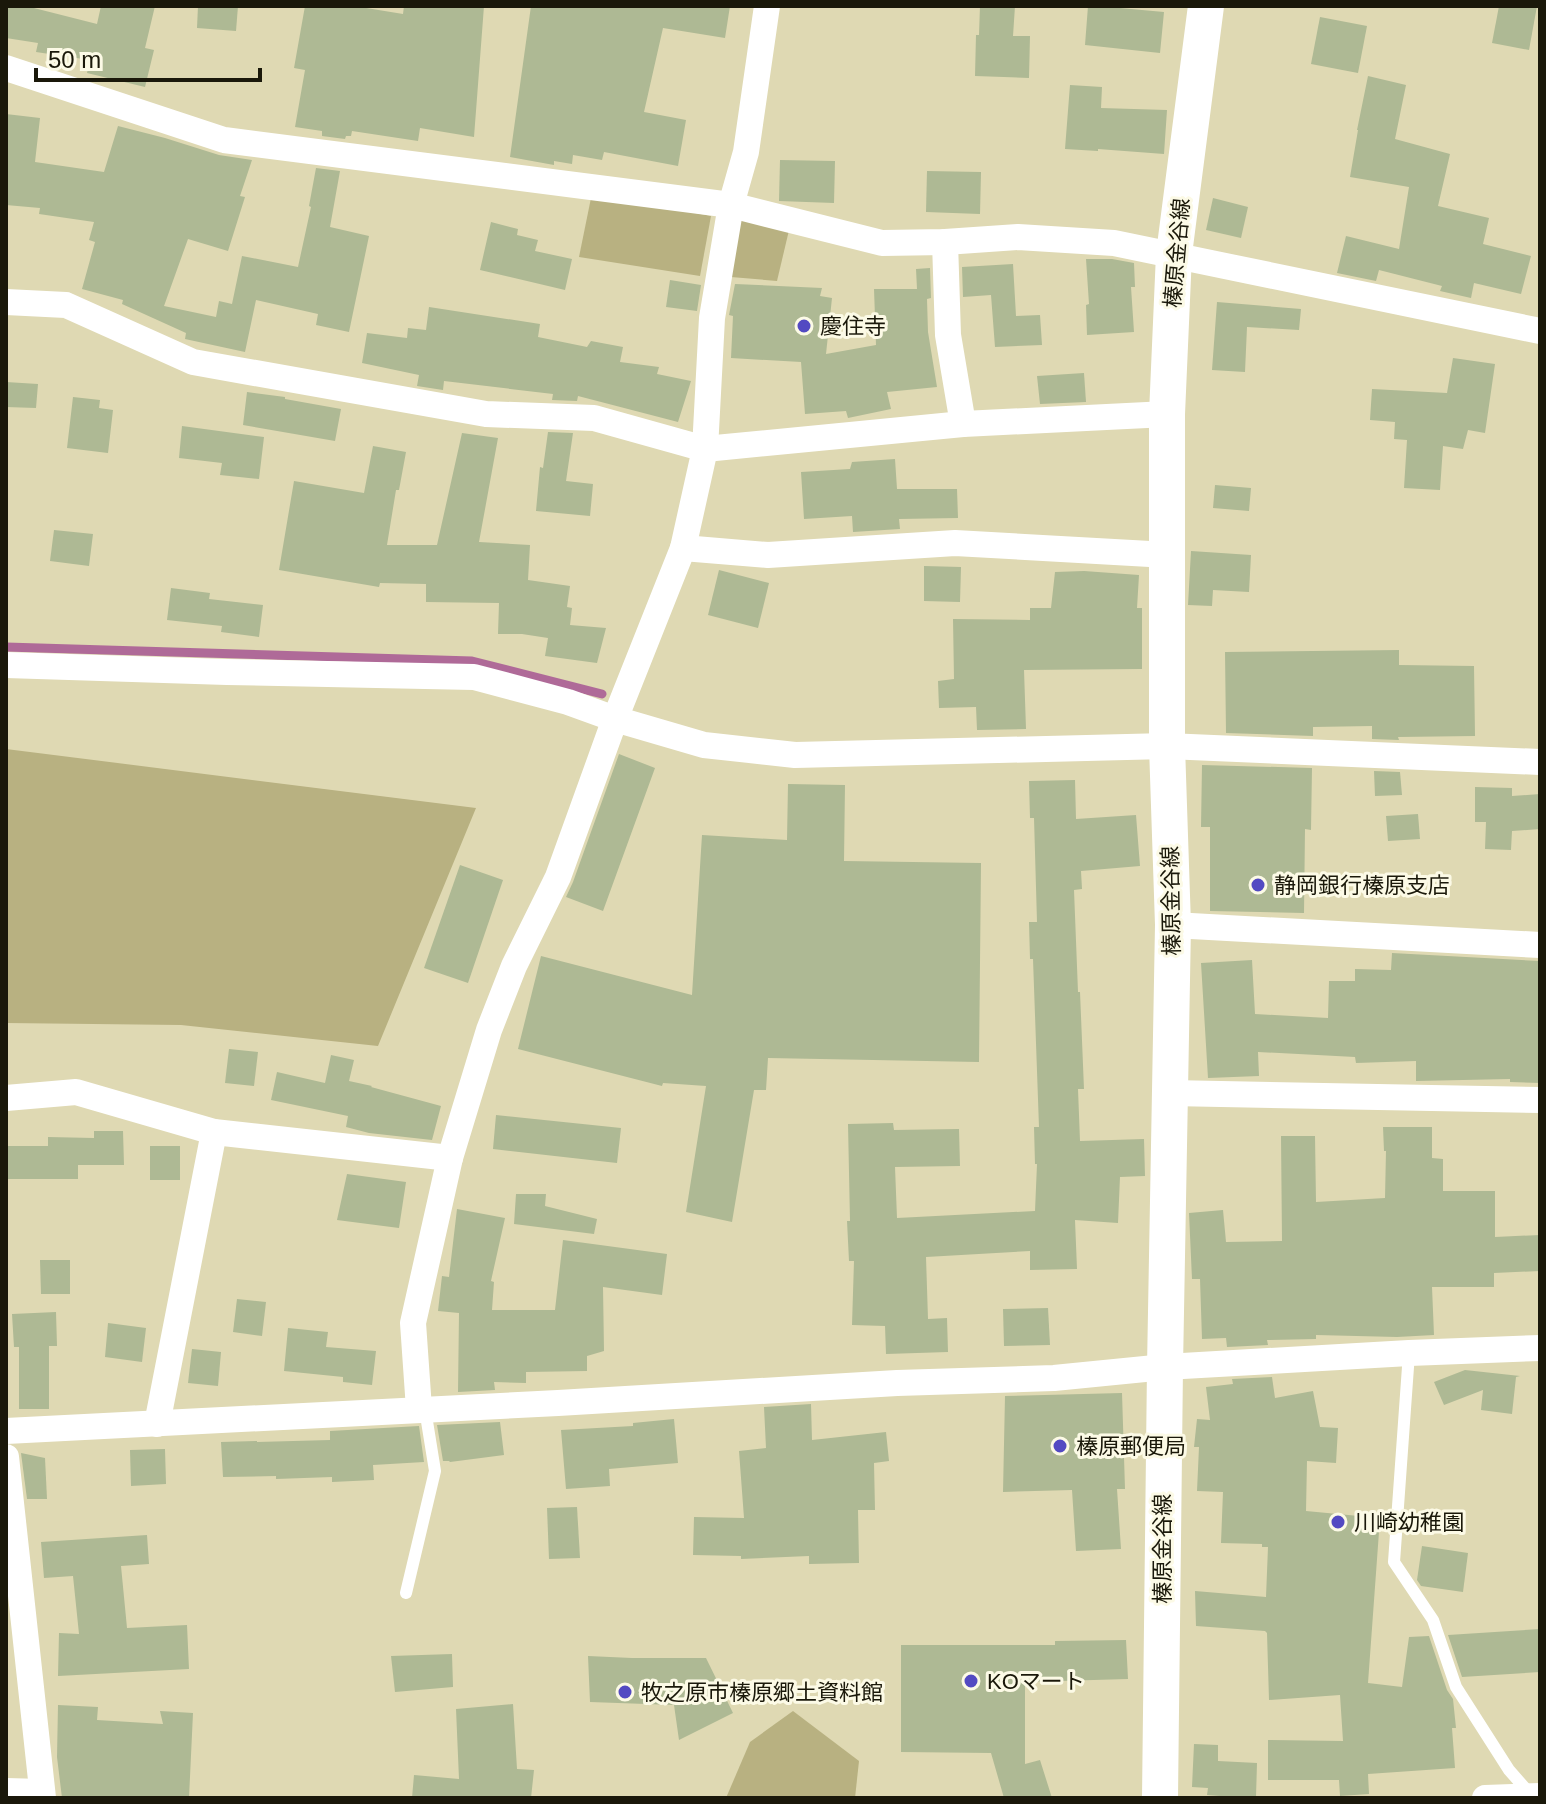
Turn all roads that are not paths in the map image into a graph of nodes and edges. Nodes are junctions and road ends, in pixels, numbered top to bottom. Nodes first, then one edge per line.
1 (767, 6) edge
2 (1206, 6) edge
3 (6, 68) edge
4 (731, 205) junction
5 (945, 242) junction
6 (1174, 254) junction
7 (6, 302) edge
8 (1540, 331) edge
9 (1167, 414) junction
10 (963, 424) junction
11 (705, 449) junction
12 (683, 548) junction
13 (1168, 555) junction
14 (6, 665) edge
15 (615, 719) junction
16 (1167, 746) junction
17 (1540, 762) edge
18 (1173, 925) junction
19 (1540, 945) edge
20 (1170, 1093) junction
21 (6, 1098) edge
22 (1540, 1100) edge
23 (214, 1132) junction
24 (450, 1158) junction
25 (1540, 1348) edge
26 (1409, 1353) junction
27 (1165, 1367) junction
28 (422, 1409) junction
29 (157, 1424) junction
30 (6, 1431) edge
31 (6, 1457) edge
32 (406, 1593) dead end
33 (6, 1791) edge
34 (43, 1795) edge
35 (1535, 1795) edge
36 (1160, 1798) edge
37 (1485, 1798) edge

1 - 4 street
2 - 6 main road, 榛原金谷線
3 - 4 street
4 - 5 street
4 - 11 street
5 - 6 street
5 - 10 street
6 - 8 street
6 - 9 main road, 榛原金谷線
7 - 11 street
9 - 10 street
9 - 13 main road, 榛原金谷線
10 - 11 street
11 - 12 street
12 - 13 street
12 - 15 street
13 - 16 main road, 榛原金谷線
14 - 15 street
15 - 16 street
15 - 24 street
16 - 17 street
16 - 18 main road, 榛原金谷線
18 - 19 street
18 - 20 main road, 榛原金谷線
20 - 22 street
20 - 27 main road, 榛原金谷線
21 - 23 street
23 - 24 street
23 - 29 street
24 - 28 street
25 - 26 street
26 - 27 street
26 - 35 lane
27 - 28 street
27 - 36 main road, 榛原金谷線
28 - 29 street
28 - 32 lane
29 - 30 street
31 - 34 street
33 - 34 street
35 - 37 street

